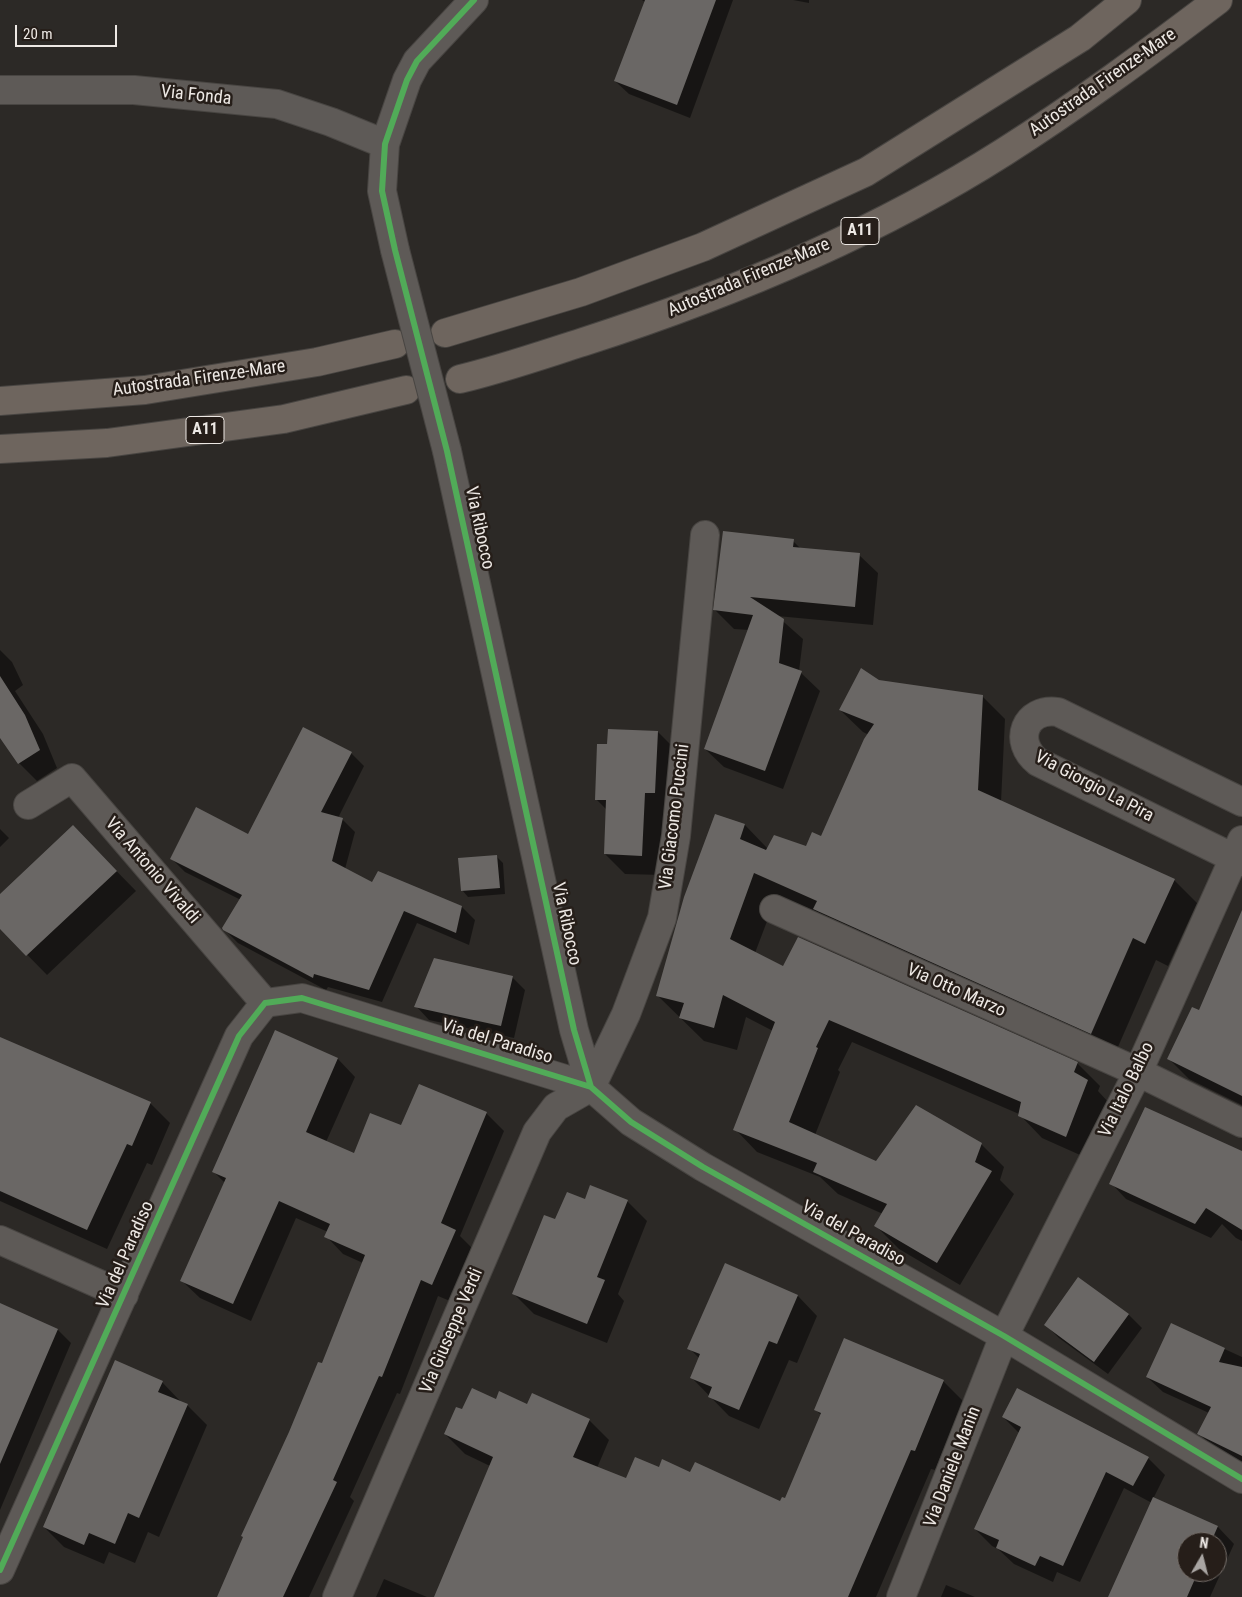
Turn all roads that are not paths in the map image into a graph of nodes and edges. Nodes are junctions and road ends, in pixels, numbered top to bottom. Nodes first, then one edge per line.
1 (474, 0) edge
2 (1127, 0) edge
3 (1218, 0) edge
4 (0, 90) edge
5 (386, 144) junction
6 (445, 333) dead end
7 (395, 344) dead end
8 (460, 379) dead end
9 (406, 390) dead end
10 (0, 401) edge
11 (0, 450) edge
12 (705, 534) dead end
13 (1242, 802) edge
14 (28, 805) dead end
15 (1240, 854) edge
16 (774, 909) dead end
17 (265, 1003) junction
18 (1138, 1072) junction
19 (591, 1087) junction
20 (1242, 1123) edge
21 (0, 1240) edge
22 (124, 1295) junction
23 (1004, 1336) junction
24 (1242, 1479) edge
25 (0, 1570) edge
26 (338, 1597) edge
27 (902, 1597) edge

1 - 5 street, Via Ribocco
2 - 6 highway
3 - 8 highway, Autostrada Firenze-Mare / A11
4 - 5 street, Via Fonda
5 - 19 street, Via Ribocco, bridge
7 - 10 highway, Autostrada Firenze-Mare
9 - 11 highway, A11
12 - 19 street, Via Giacomo Puccini
13 - 15 street, Via Giorgio La Pira
14 - 17 street, Via Antonio Vivaldi
15 - 18 street, Via Italo Balbo
16 - 18 street, Via Otto Marzo
17 - 19 street, Via del Paradiso
17 - 22 street, Via del Paradiso
18 - 20 street, Via Otto Marzo
18 - 23 street, Via Italo Balbo
19 - 23 street, Via del Paradiso
19 - 26 street, Via Giuseppe Verdi
21 - 22 street
22 - 25 street, Via del Paradiso
23 - 24 street, Via del Paradiso
23 - 27 street, Via Daniele Manin

